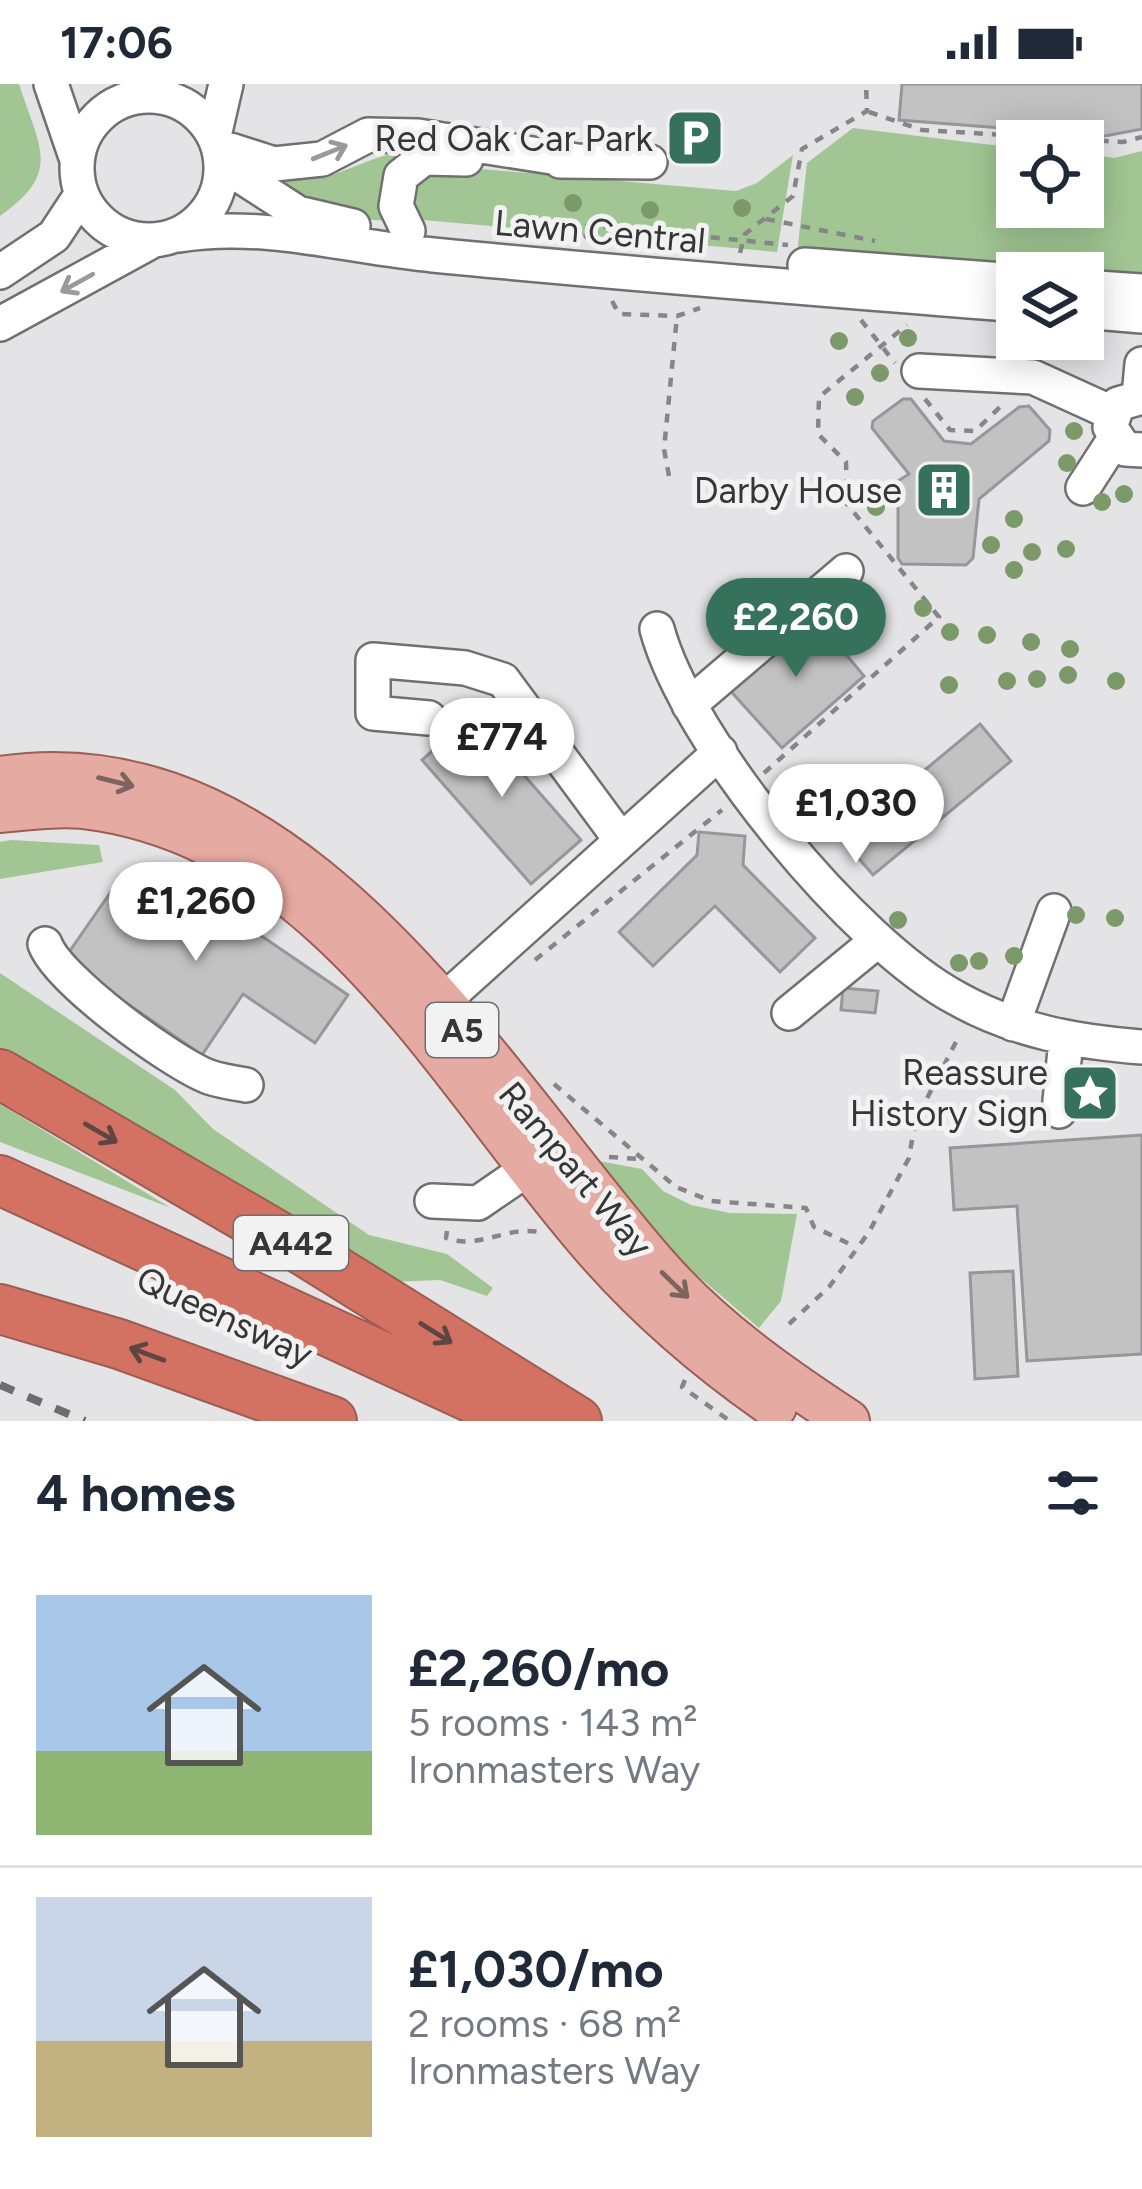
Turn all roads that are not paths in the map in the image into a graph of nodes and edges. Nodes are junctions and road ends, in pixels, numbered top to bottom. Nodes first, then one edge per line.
1 (51, 84) edge
2 (86, 84) edge
3 (226, 84) edge
4 (136, 94) edge
5 (218, 148) junction
6 (77, 160) junction
7 (577, 161) junction
8 (650, 162) dead end
9 (81, 195) junction
10 (408, 230) junction
11 (166, 238) junction
12 (0, 272) edge
13 (996, 279) edge
14 (1104, 288) edge
15 (1142, 291) edge
16 (996, 303) edge
17 (1112, 313) edge
18 (0, 324) edge
19 (1142, 346) edge
20 (918, 379) road end
21 (1132, 410) edge
22 (1083, 488) dead end
23 (846, 571) dead end
24 (657, 628) dead end
25 (689, 706) junction
26 (429, 718) dead end
27 (720, 752) junction
28 (0, 778) edge
29 (0, 811) edge
30 (621, 840) junction
31 (1054, 911) dead end
32 (878, 940) junction
33 (45, 944) dead end
34 (440, 1004) junction
35 (789, 1012) dead end
36 (1012, 1024) junction
37 (1066, 1040) junction
38 (1142, 1047) edge
39 (0, 1074) edge
40 (246, 1085) dead end
41 (1059, 1111) dead end
42 (530, 1168) junction
43 (0, 1180) edge
44 (439, 1201) road end
45 (0, 1216) edge
46 (0, 1310) edge
47 (332, 1421) edge
48 (449, 1421) edge
49 (522, 1421) edge
50 (578, 1421) edge
51 (796, 1421) edge
52 (848, 1421) edge

1 - 6 street
2 - 4 street
3 - 5 street
4 - 5 street
4 - 6 street
5 -> 7 street
5 - 10 street, Lawn Central
5 - 11 street
6 - 9 street
7 - 8 street
7 - 10 street
9 - 11 street
9 - 12 street
10 - 13 street, Lawn Central
11 - 16 street, Lawn Central
11 -> 18 street
14 - 15 street
17 - 19 street
20 - 21 street
21 - 22 street
23 - 25 street
24 - 25 street
25 - 27 street
26 - 30 street
27 - 30 street
27 - 32 street
28 -> 34 main road, Rampart Way / A5
29 - 42 main road, Rampart Way / A5
30 - 34 street
31 - 36 street
32 - 35 street
32 - 36 street
33 - 40 street
34 -> 52 main road, Rampart Way / A5
36 - 37 street
37 - 38 street
37 - 41 street
39 -> 50 highway, A442
42 - 44 street
42 - 51 main road, Rampart Way / A5
43 - 49 highway, Queensway / A442
45 - 48 highway, Queensway / A442
47 -> 46 highway

